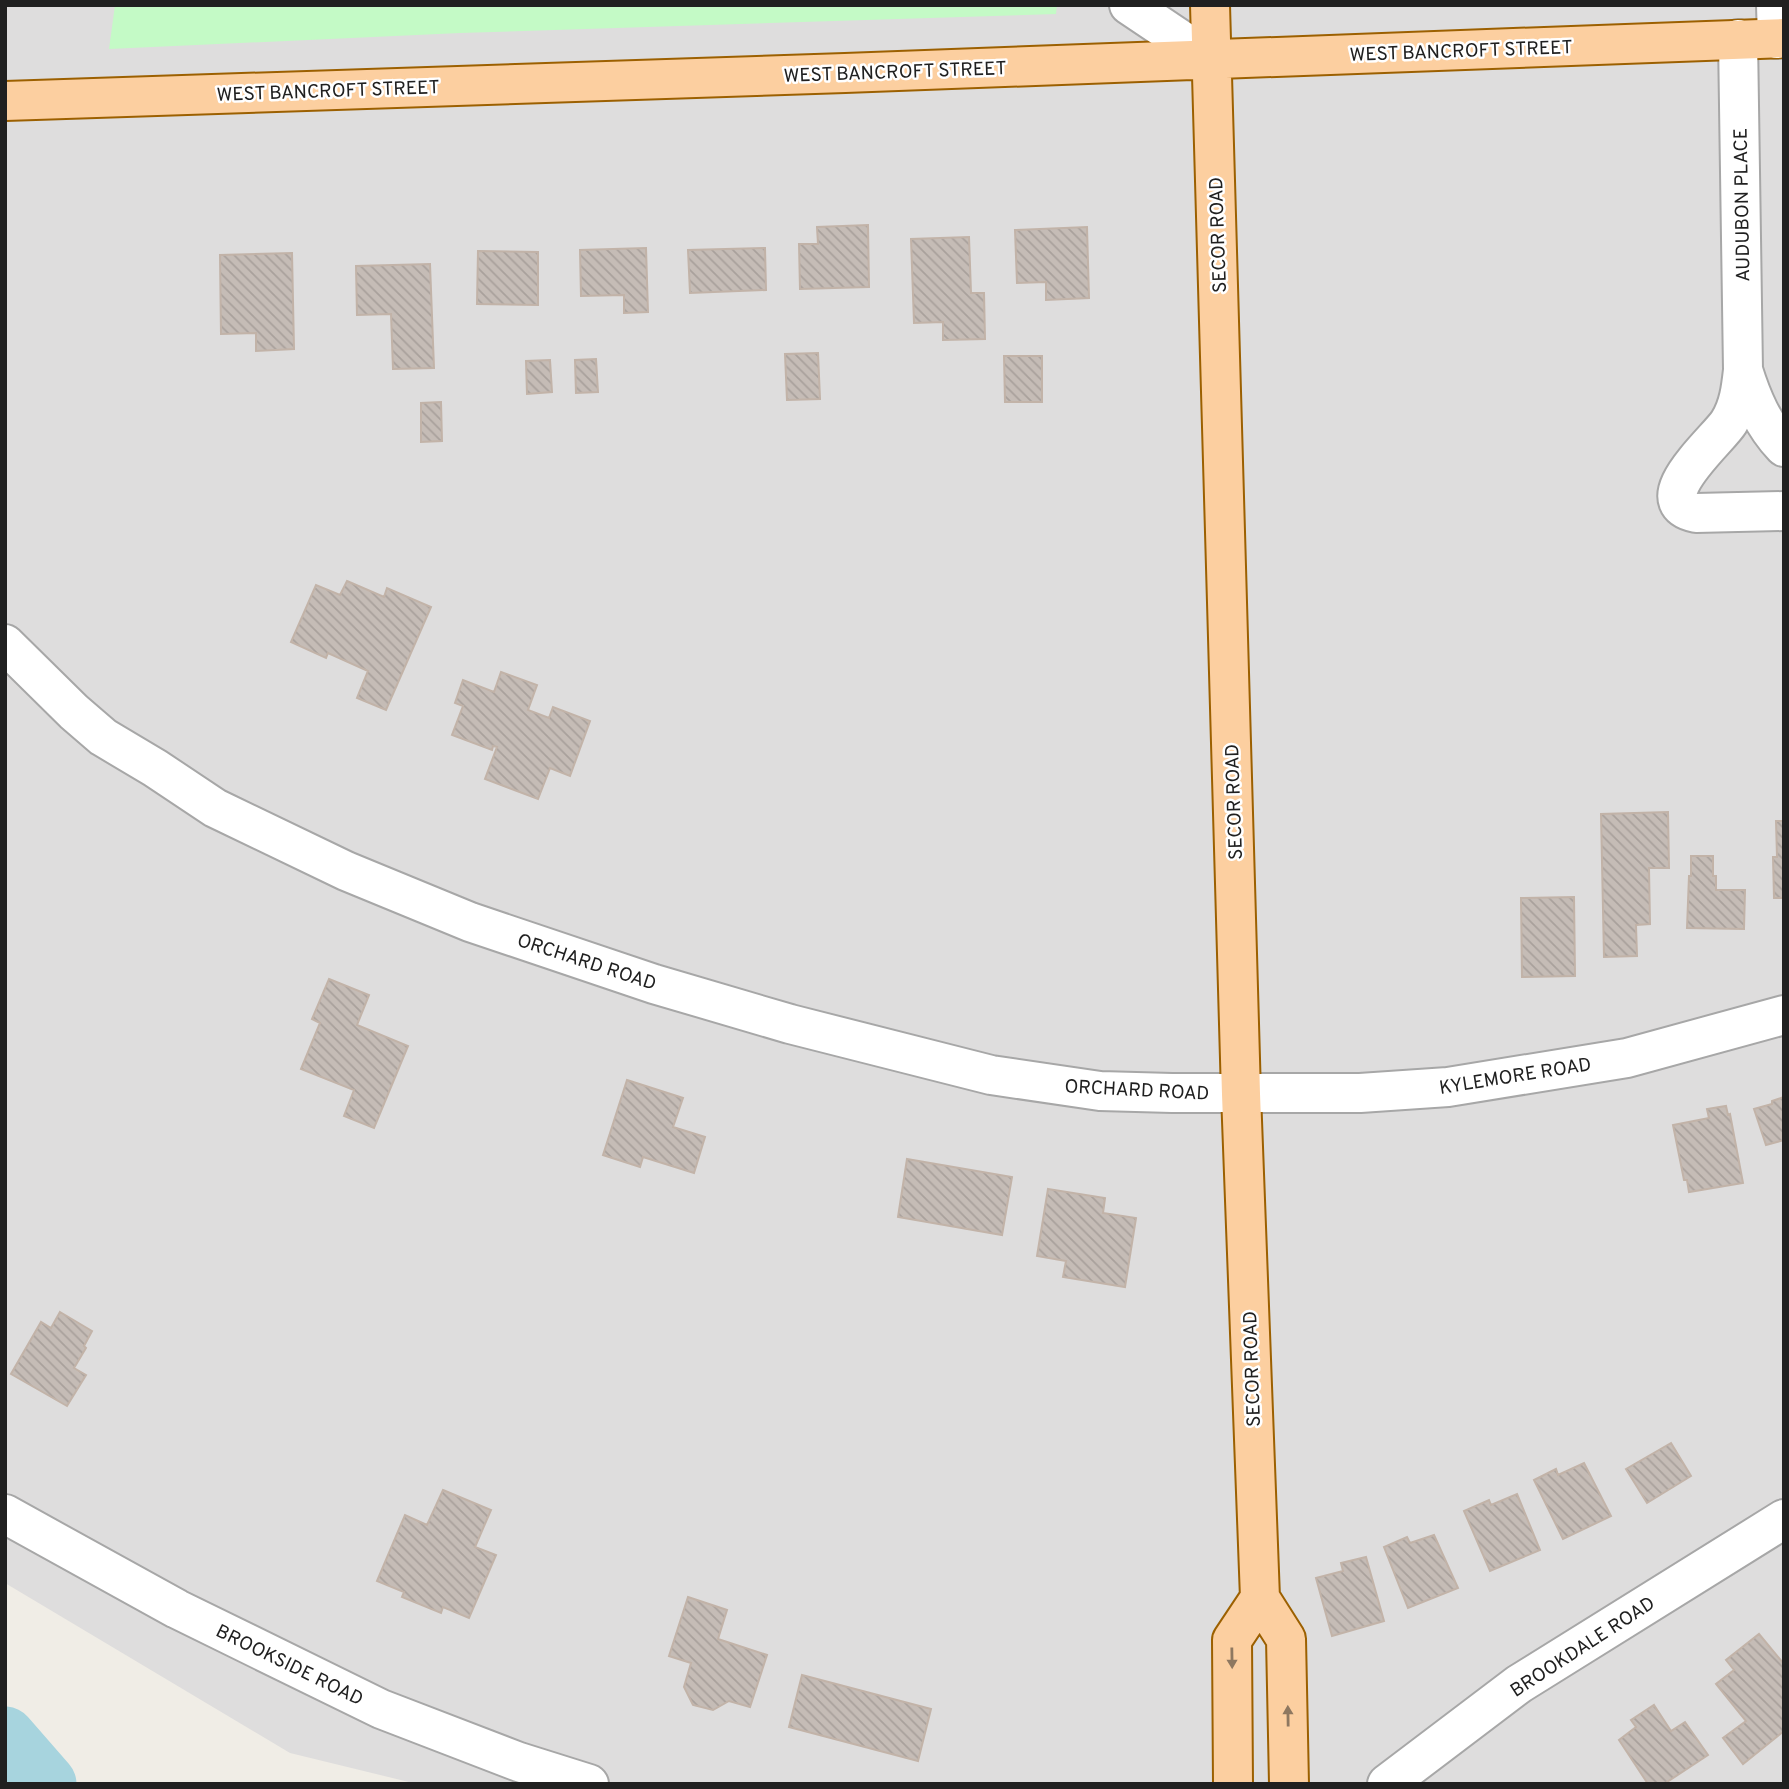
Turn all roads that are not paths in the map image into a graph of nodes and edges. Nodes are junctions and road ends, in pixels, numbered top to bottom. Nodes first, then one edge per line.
1 (1129, 5) edge
2 (1210, 5) edge
3 (1779, 27) edge
4 (1738, 39) junction
5 (1211, 60) junction
6 (5, 101) edge
7 (1743, 370) junction
8 (1784, 447) edge
9 (1784, 511) edge
10 (5, 644) edge
11 (1784, 1015) edge
12 (1241, 1094) junction
13 (5, 1514) edge
14 (1784, 1519) edge
15 (1261, 1598) junction
16 (589, 1784) edge
17 (1233, 1784) edge
18 (1289, 1784) edge
19 (1387, 1784) edge

1 - 5 street
2 - 5 main road, SECOR ROAD
3 - 4 main road, WEST BANCROFT STREET
4 - 5 main road, WEST BANCROFT STREET
4 - 7 street, AUDUBON PLACE
5 - 6 main road, WEST BANCROFT STREET
5 - 12 main road, SECOR ROAD
7 - 8 street, AUDUBON PLACE
7 - 9 street, AUDUBON PLACE
10 - 12 street, ORCHARD ROAD
11 - 12 street, KYLEMORE ROAD
12 - 15 main road, SECOR ROAD
13 - 16 street, BROOKSIDE ROAD
14 - 19 street, BROOKDALE ROAD
15 -> 17 main road
18 -> 15 main road, SECOR ROAD

